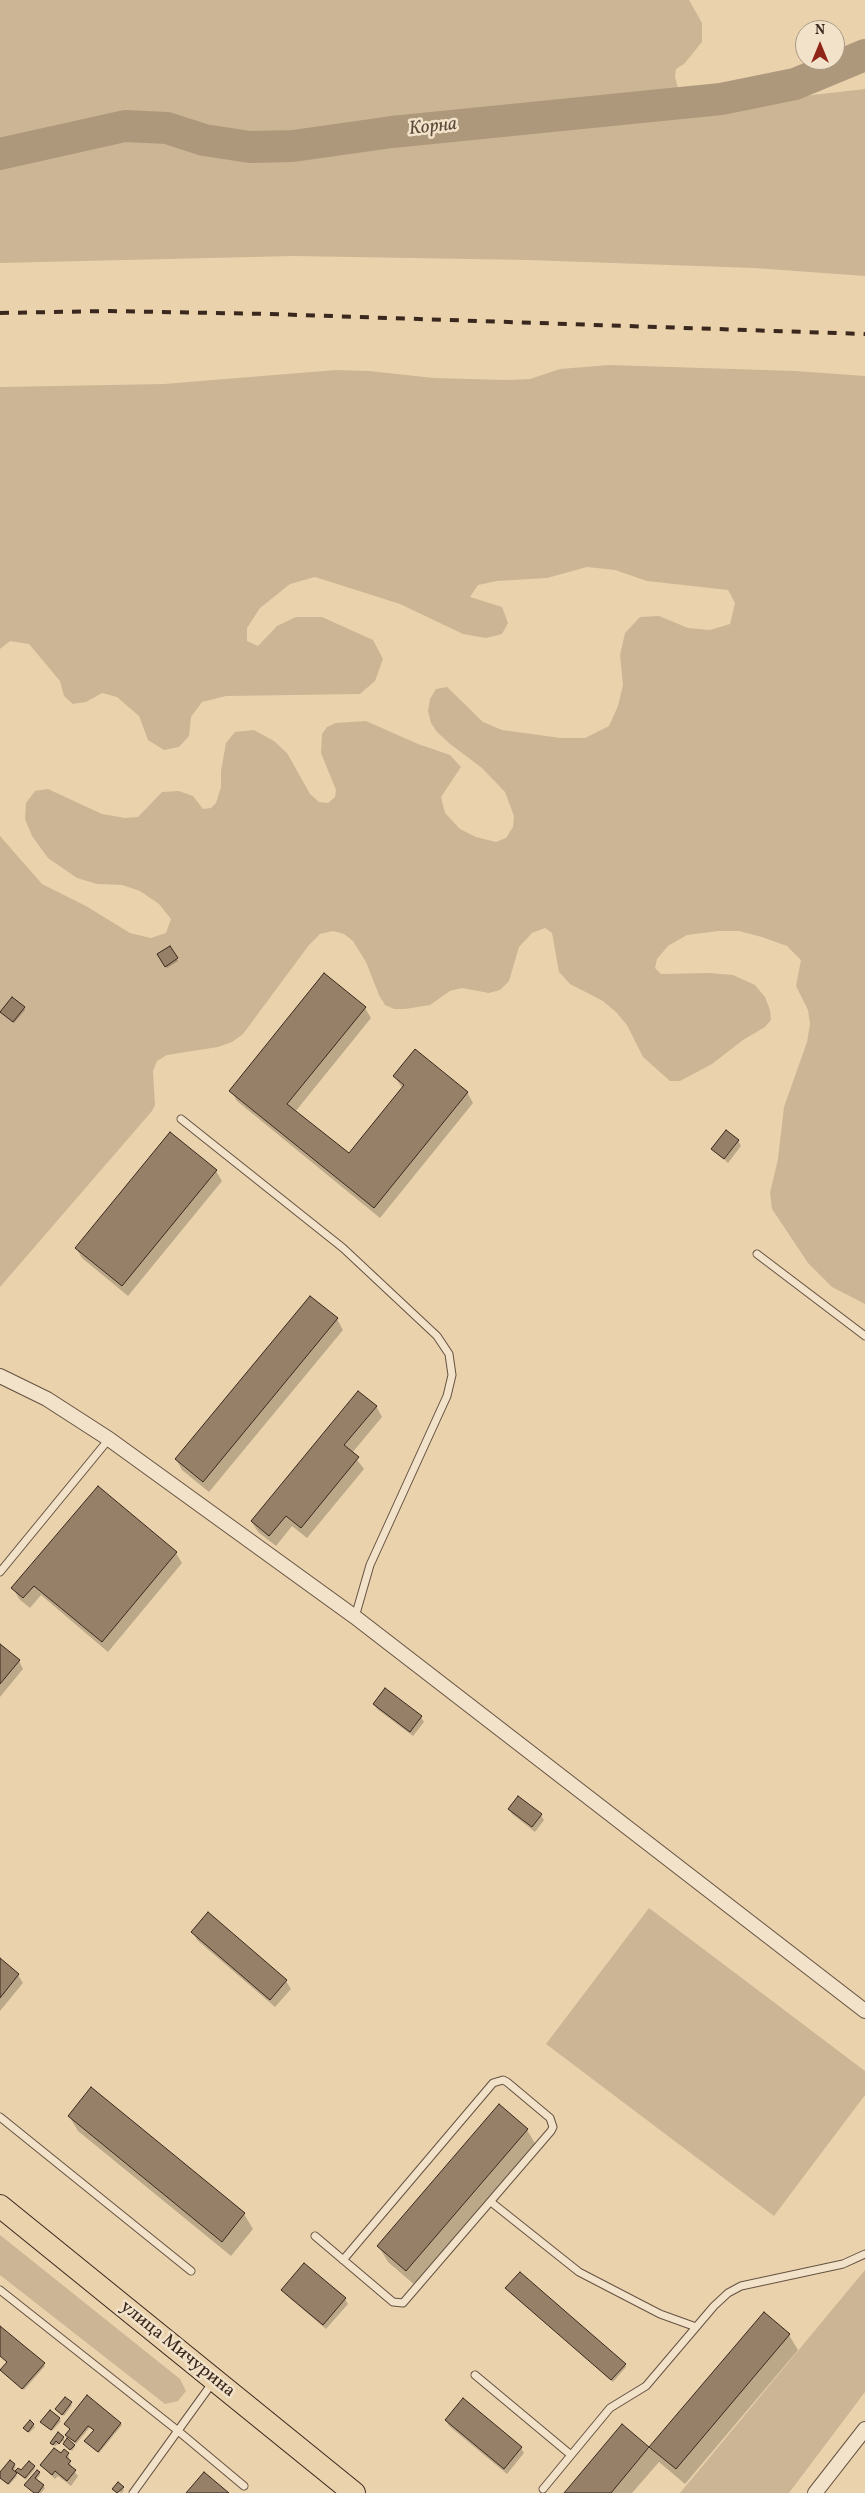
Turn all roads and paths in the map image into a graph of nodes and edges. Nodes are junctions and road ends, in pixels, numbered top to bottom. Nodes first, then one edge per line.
1 (181, 1119) dead end
2 (757, 1254) dead end
3 (865, 1336) edge
4 (0, 1376) edge
5 (109, 1440) junction
6 (0, 1572) edge
7 (355, 1617) junction
8 (865, 2011) edge
9 (0, 2117) edge
10 (491, 2202) junction
11 (0, 2206) edge
12 (315, 2236) dead end
13 (865, 2254) edge
14 (343, 2260) junction
15 (191, 2271) dead end
16 (0, 2290) edge
17 (696, 2327) junction
18 (475, 2375) dead end
19 (214, 2380) junction
20 (865, 2429) edge
21 (177, 2430) junction
22 (571, 2455) junction
23 (244, 2486) dead end
24 (543, 2489) dead end
25 (349, 2492) edge
26 (133, 2493) edge
27 (815, 2493) edge

1 - 7 lane
2 - 3 lane
4 - 5 street
5 - 6 lane
5 - 7 street
7 - 8 street
9 - 15 lane
10 - 14 lane
10 - 14 lane
10 - 17 lane
11 - 19 main road, улица Мичурина
12 - 14 lane
13 - 17 lane
16 - 21 lane
17 - 22 lane
18 - 22 lane
19 - 21 lane
19 - 25 main road, улица Мичурина
20 - 27 street
21 - 23 lane
21 - 26 lane
22 - 24 lane

